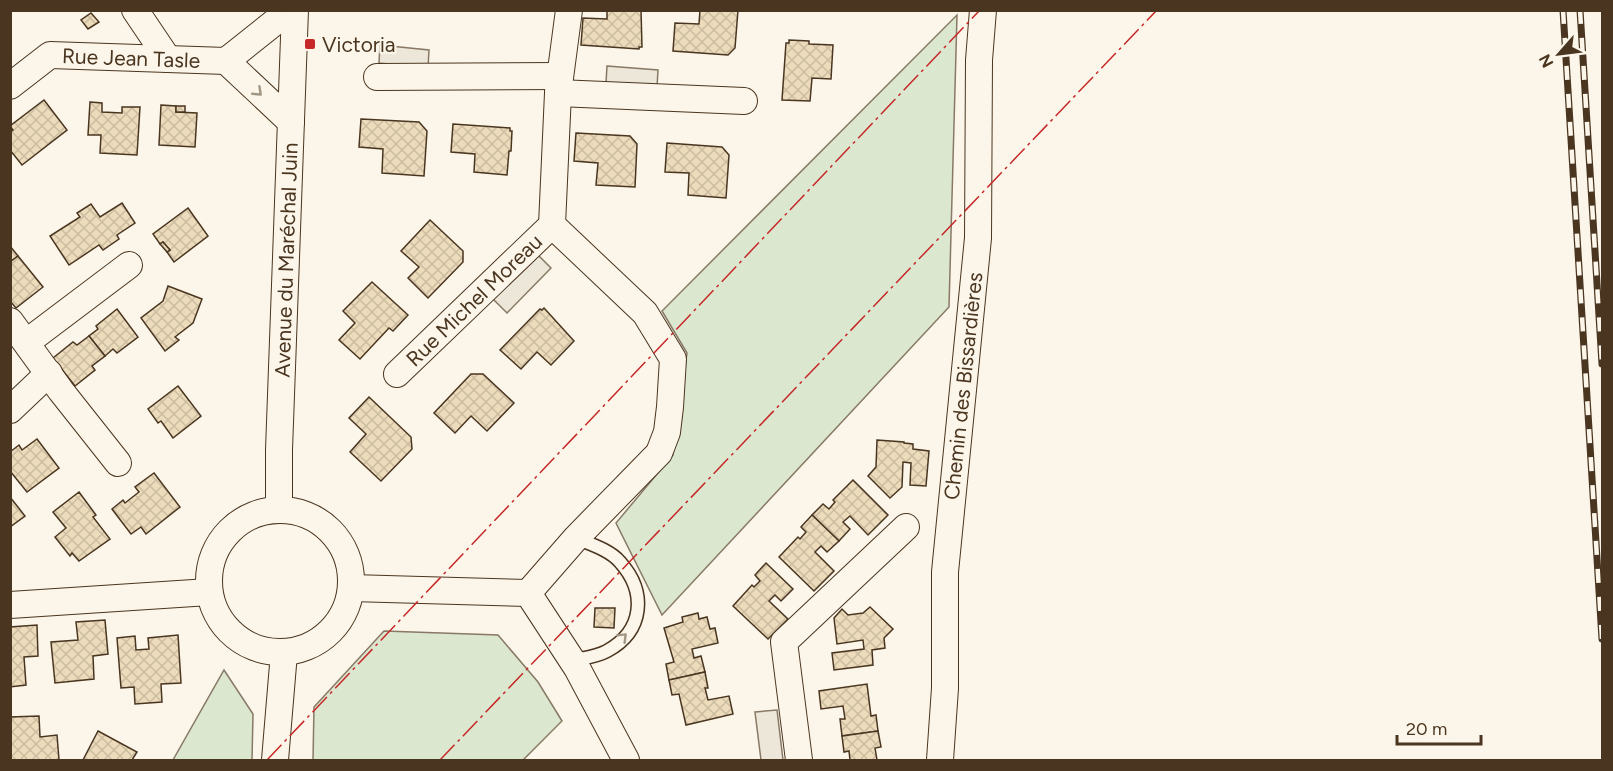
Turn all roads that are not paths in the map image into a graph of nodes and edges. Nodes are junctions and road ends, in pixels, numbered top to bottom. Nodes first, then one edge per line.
1 (135, 10) edge
2 (290, 10) edge
3 (295, 10) edge
4 (569, 10) edge
5 (983, 10) edge
6 (168, 59) junction
7 (226, 61) junction
8 (377, 77) dead end
9 (559, 85) junction
10 (10, 86) edge
11 (744, 101) dead end
12 (291, 122) junction
13 (552, 225) junction
14 (129, 266) dead end
15 (10, 321) edge
16 (27, 342) junction
17 (49, 373) junction
18 (397, 374) dead end
19 (10, 410) edge
20 (118, 464) dead end
21 (279, 509) junction
22 (906, 526) dead end
23 (576, 538) junction
24 (351, 588) junction
25 (209, 592) junction
26 (528, 593) junction
27 (10, 605) edge
28 (284, 652) junction
29 (571, 661) junction
30 (275, 760) edge
31 (626, 760) edge
32 (800, 760) edge
33 (940, 760) edge

1 - 6 street
2 - 7 street, Rue Jean Tasle
3 - 12 street, Avenue du Maréchal Juin
4 - 9 street, Rue Michel Moreau
5 - 33 street, Chemin des Bissardières
6 - 7 street, Rue Jean Tasle
6 - 10 street, Rue Jean Tasle
7 -> 12 street, Rue Jean Tasle
8 - 9 street
9 - 11 street
9 - 13 street, Rue Michel Moreau
12 - 21 street, Avenue du Maréchal Juin
13 - 18 street, Rue Michel Moreau
13 - 23 street, Rue Michel Moreau
14 - 16 street
15 - 16 street
16 - 17 street
17 - 19 street
17 - 20 street
21 - 24 street
21 - 25 street
22 - 32 street
23 - 26 street, Rue Michel Moreau
29 -> 23 lane
24 - 26 street
24 - 28 street
25 - 27 street
25 - 28 street
26 - 29 street
28 - 30 street
29 - 31 street

